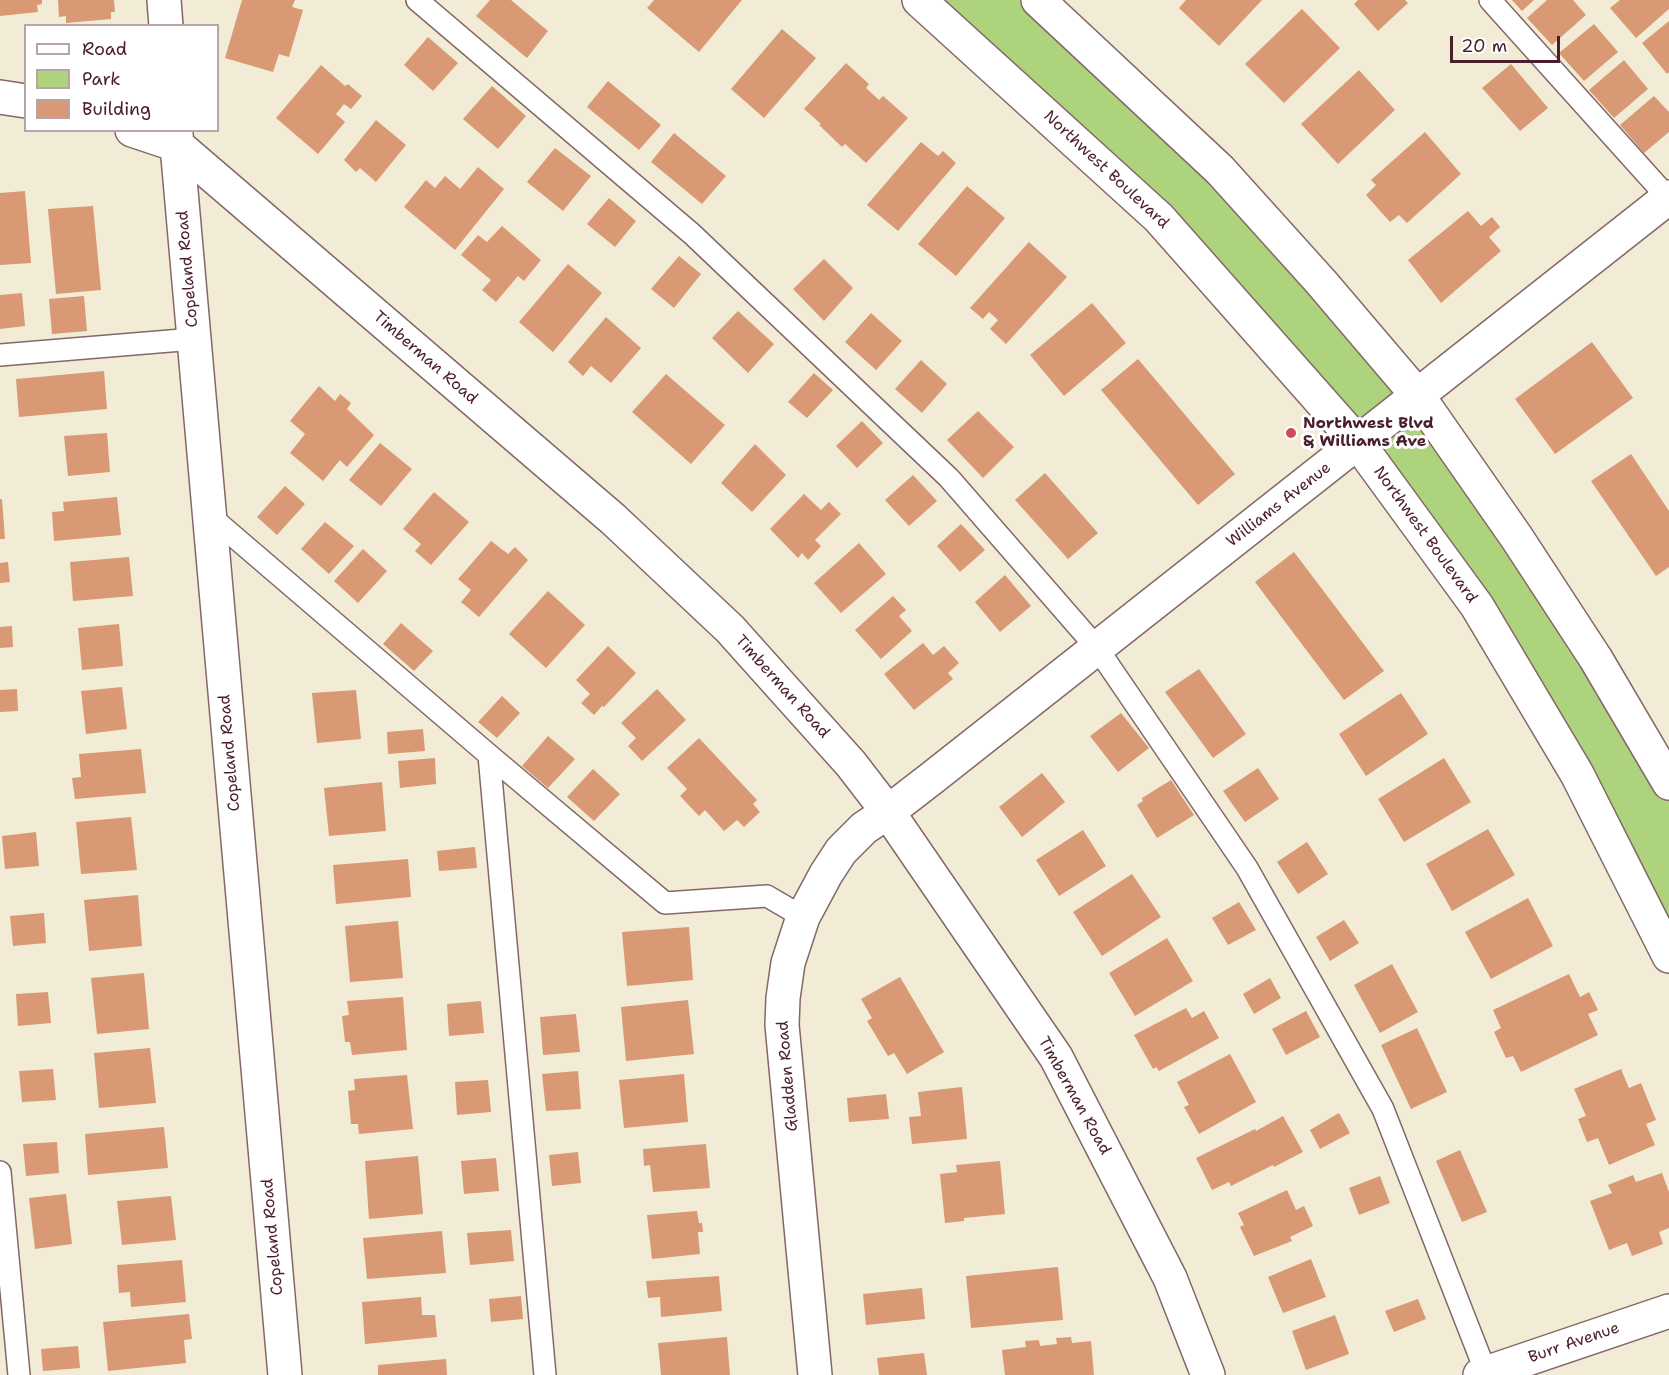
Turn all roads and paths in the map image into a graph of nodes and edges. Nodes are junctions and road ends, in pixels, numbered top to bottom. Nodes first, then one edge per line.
1 (164, 0) edge
2 (417, 0) edge
3 (919, 0) edge
4 (1038, 0) edge
5 (1490, 0) edge
6 (166, 24) edge
7 (0, 97) edge
8 (24, 101) edge
9 (143, 132) edge
10 (176, 138) edge
11 (1669, 198) edge
12 (194, 339) junction
13 (0, 355) edge
14 (1418, 396) junction
15 (1358, 443) junction
16 (210, 516) junction
17 (1097, 648) junction
18 (489, 755) junction
19 (1669, 783) edge
20 (888, 812) junction
21 (803, 917) junction
22 (1669, 956) edge
23 (0, 1172) edge
24 (1669, 1311) edge
25 (1485, 1374) edge
26 (19, 1375) edge
27 (285, 1375) edge
28 (545, 1375) edge
29 (815, 1375) edge
30 (1208, 1375) edge

1 - 6 street
2 - 17 lane
3 - 15 street, Northwest Boulevard
4 - 14 street
5 - 11 lane
7 - 8 street
9 - 10 street
10 - 12 street, Copeland Road
10 - 20 street, Timberman Road
11 - 14 street, Williams Avenue
12 - 13 lane
12 - 16 street, Copeland Road
14 - 15 street, Williams Avenue
14 - 19 street
15 - 17 street, Williams Avenue
15 - 22 street, Northwest Boulevard
16 - 18 lane
16 - 27 street, Copeland Road
17 - 20 street, Williams Avenue
17 - 25 lane
18 - 21 lane
18 - 28 lane
20 - 21 street, Gladden Road
20 - 30 street, Timberman Road
21 - 29 street, Gladden Road
23 - 26 lane
24 - 25 street, Burr Avenue

